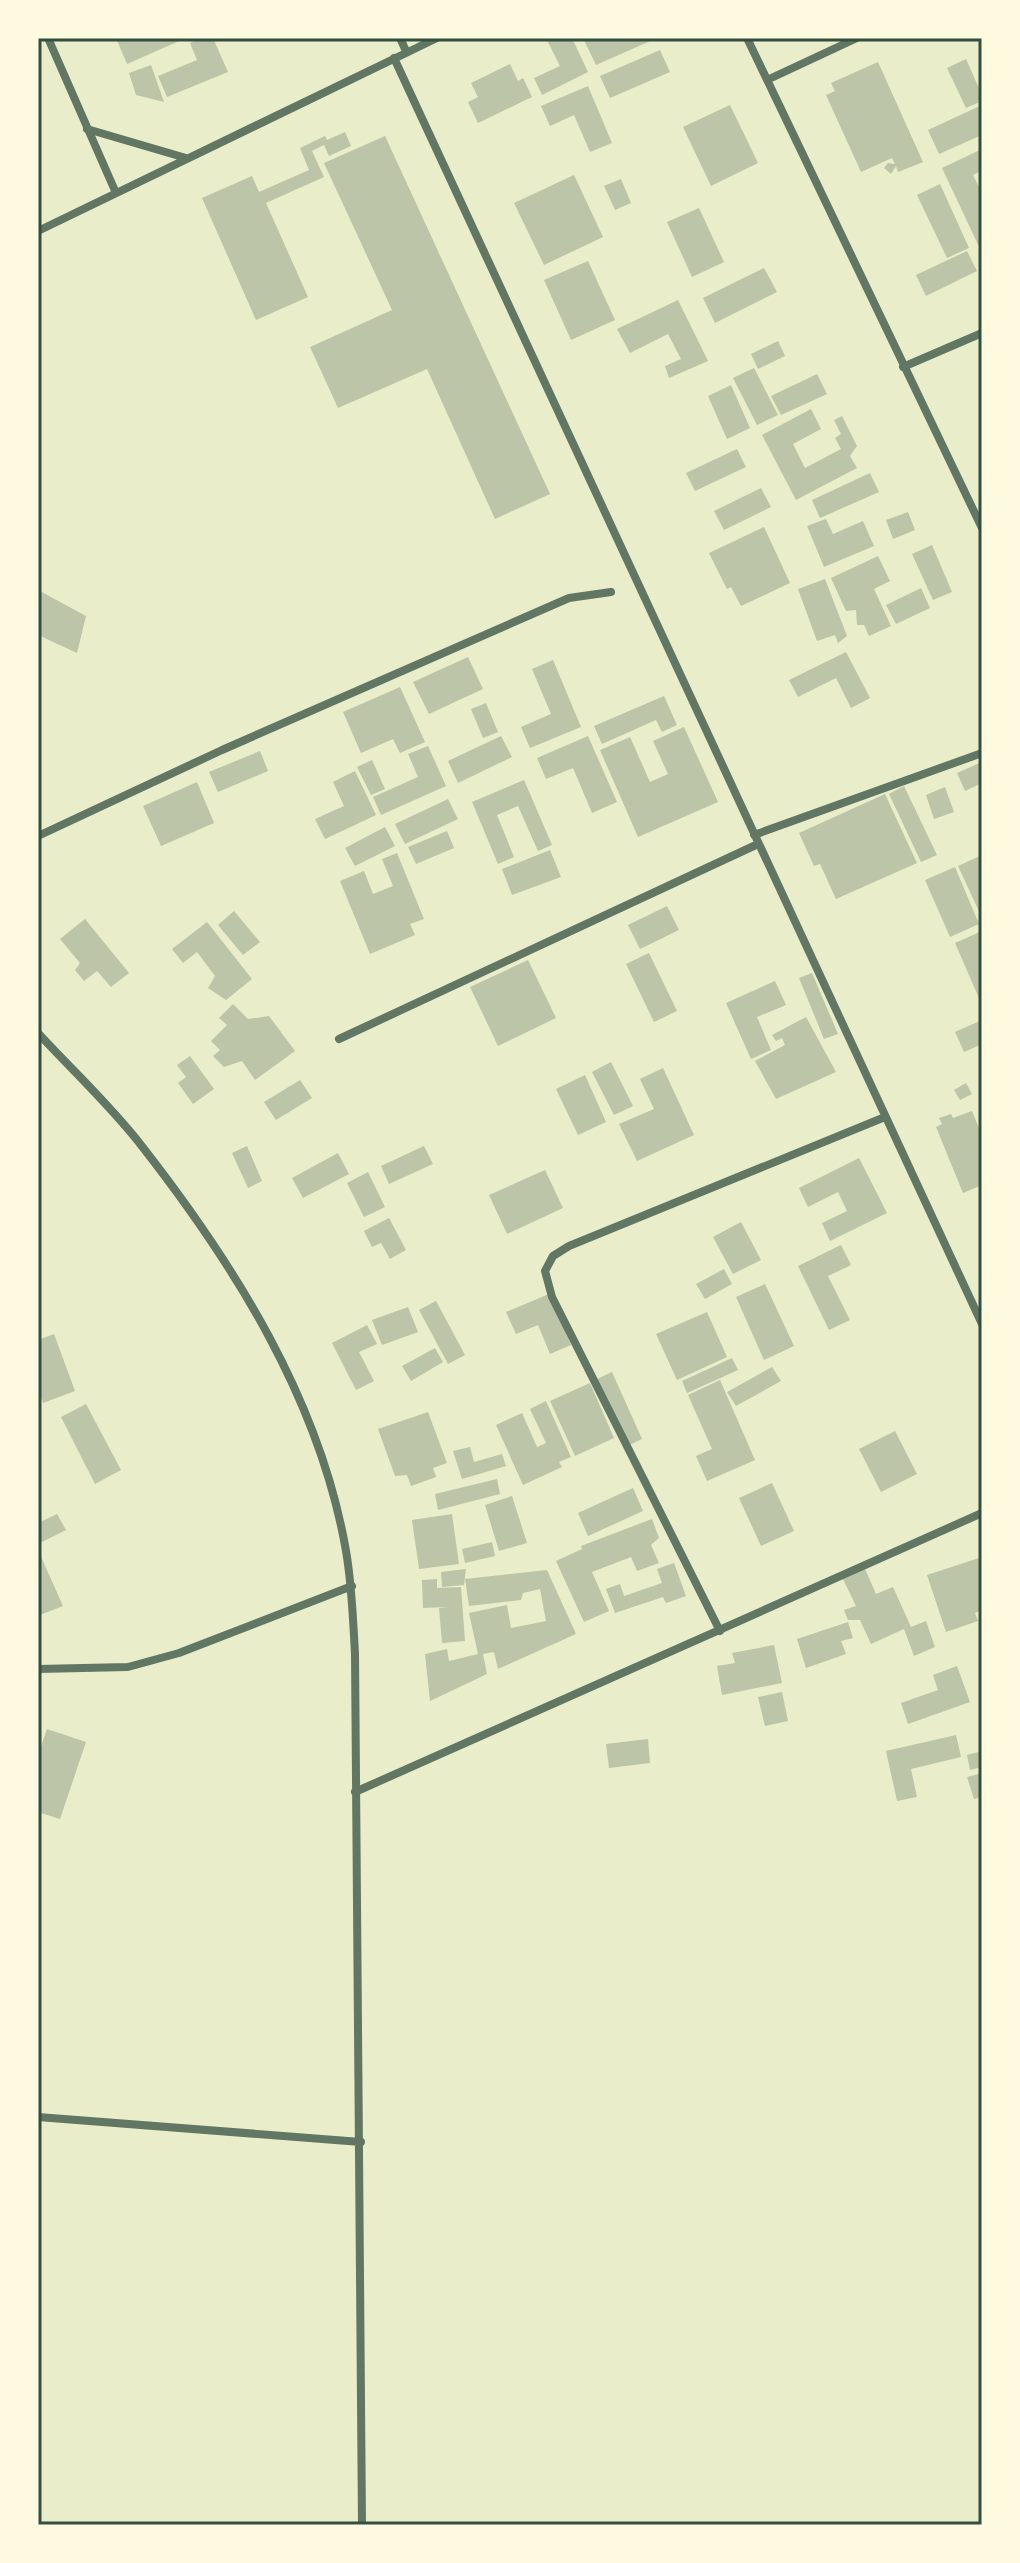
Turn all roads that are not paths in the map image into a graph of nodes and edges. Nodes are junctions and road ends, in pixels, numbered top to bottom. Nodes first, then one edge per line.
1 (48, 38) edge
2 (400, 38) edge
3 (437, 38) edge
4 (747, 38) edge
5 (857, 38) edge
6 (406, 51) junction
7 (394, 58) junction
8 (767, 80) junction
9 (87, 129) junction
10 (186, 158) junction
11 (116, 193) junction
12 (38, 231) edge
13 (982, 333) edge
14 (903, 367) junction
15 (982, 528) edge
16 (611, 592) dead end
17 (982, 753) edge
18 (38, 836) edge
19 (756, 840) junction
20 (38, 1033) edge
21 (339, 1039) dead end
22 (885, 1117) junction
23 (982, 1324) edge
24 (982, 1513) edge
25 (352, 1586) junction
26 (720, 1631) junction
27 (38, 1669) edge
28 (355, 1792) junction
29 (38, 2117) edge
30 (361, 2142) junction
31 (362, 2525) edge

1 - 9 street
2 - 6 street
3 - 6 street
4 - 8 street
5 - 8 street
6 - 7 street
7 - 10 street
7 - 19 street
8 - 14 street
9 - 10 street
9 - 11 street
10 - 11 street
11 - 12 street
13 - 14 street
14 - 15 street
16 - 18 street
17 - 19 street
19 - 21 street
19 - 22 street
20 - 25 street
22 - 23 street
22 - 26 street
24 - 26 street
25 - 27 street
25 - 28 street
26 - 28 street
28 - 30 street
29 - 30 street
30 - 31 street

